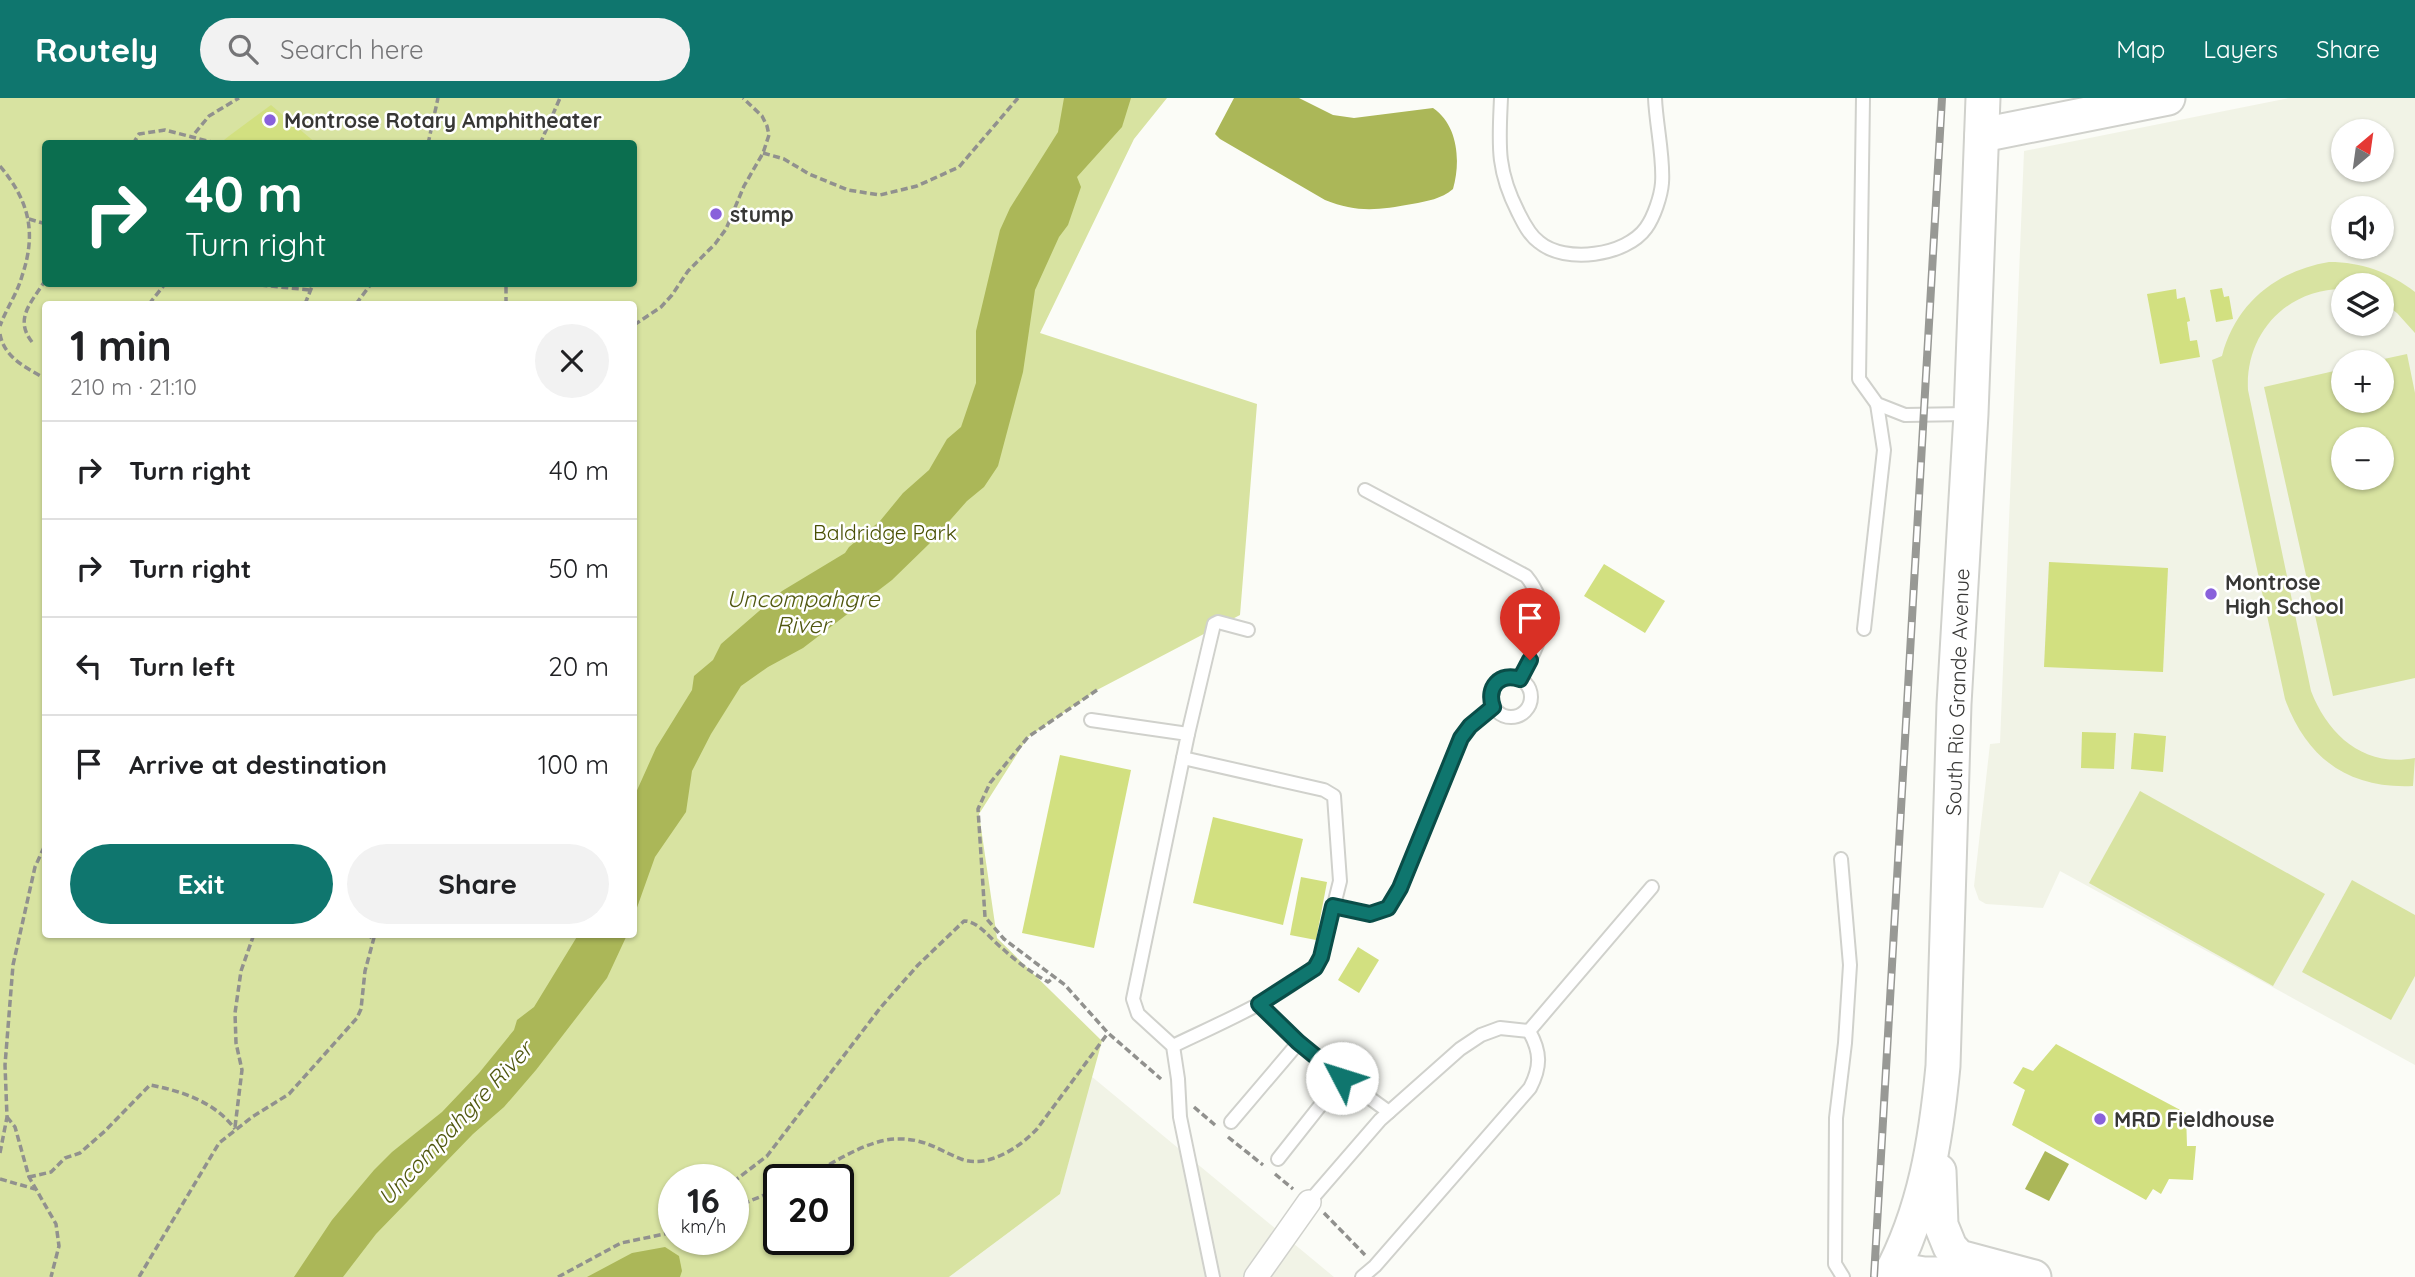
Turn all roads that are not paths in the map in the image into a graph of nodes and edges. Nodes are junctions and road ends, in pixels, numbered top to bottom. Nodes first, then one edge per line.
1 (1501, 98) edge
2 (1655, 98) edge
3 (1863, 98) edge
4 (1983, 98) edge
5 (2168, 98) edge
6 (1982, 135) junction
7 (1877, 404) junction
8 (1970, 414) junction
9 (1364, 490) dead end
10 (1864, 629) dead end
11 (1248, 630) dead end
12 (1520, 679) junction
13 (1493, 707) junction
14 (1091, 720) dead end
15 (1188, 734) junction
16 (1183, 758) junction
17 (1841, 859) dead end
18 (1652, 887) dead end
19 (1333, 906) junction
20 (1259, 1004) junction
21 (1530, 1031) junction
22 (1298, 1042) junction
23 (1173, 1046) junction
24 (1342, 1078) junction
25 (1389, 1112) junction
26 (1939, 1112) junction
27 (1231, 1122) dead end
28 (1278, 1159) dead end
29 (1309, 1202) joint
30 (1891, 1273) edge
31 (1988, 1276) edge
32 (1213, 1277) edge
33 (1256, 1277) edge
34 (1362, 1277) edge
35 (1843, 1277) edge
36 (2033, 1277) edge

1 - 2 lane
3 - 7 lane
4 - 6 street, South Rio Grande Avenue
5 - 6 street
6 - 8 street, South Rio Grande Avenue
7 - 8 lane
7 - 10 lane
8 - 26 street, South Rio Grande Avenue
9 - 12 lane
11 - 15 lane
12 - 13 lane
12 - 13 lane
13 - 19 lane
14 - 15 lane
15 - 16 lane
16 - 19 lane
16 - 23 lane
17 - 35 lane
18 - 21 lane
19 - 20 lane
20 - 22 lane
20 - 23 lane
21 - 25 lane
21 - 34 lane
22 - 24 lane
22 - 27 lane
23 - 32 lane
24 - 25 lane
24 - 28 lane
25 - 29 lane
26 - 30 street, South Rio Grande Avenue
26 - 36 street
29 - 33 street
30 - 31 street
31 - 36 street

